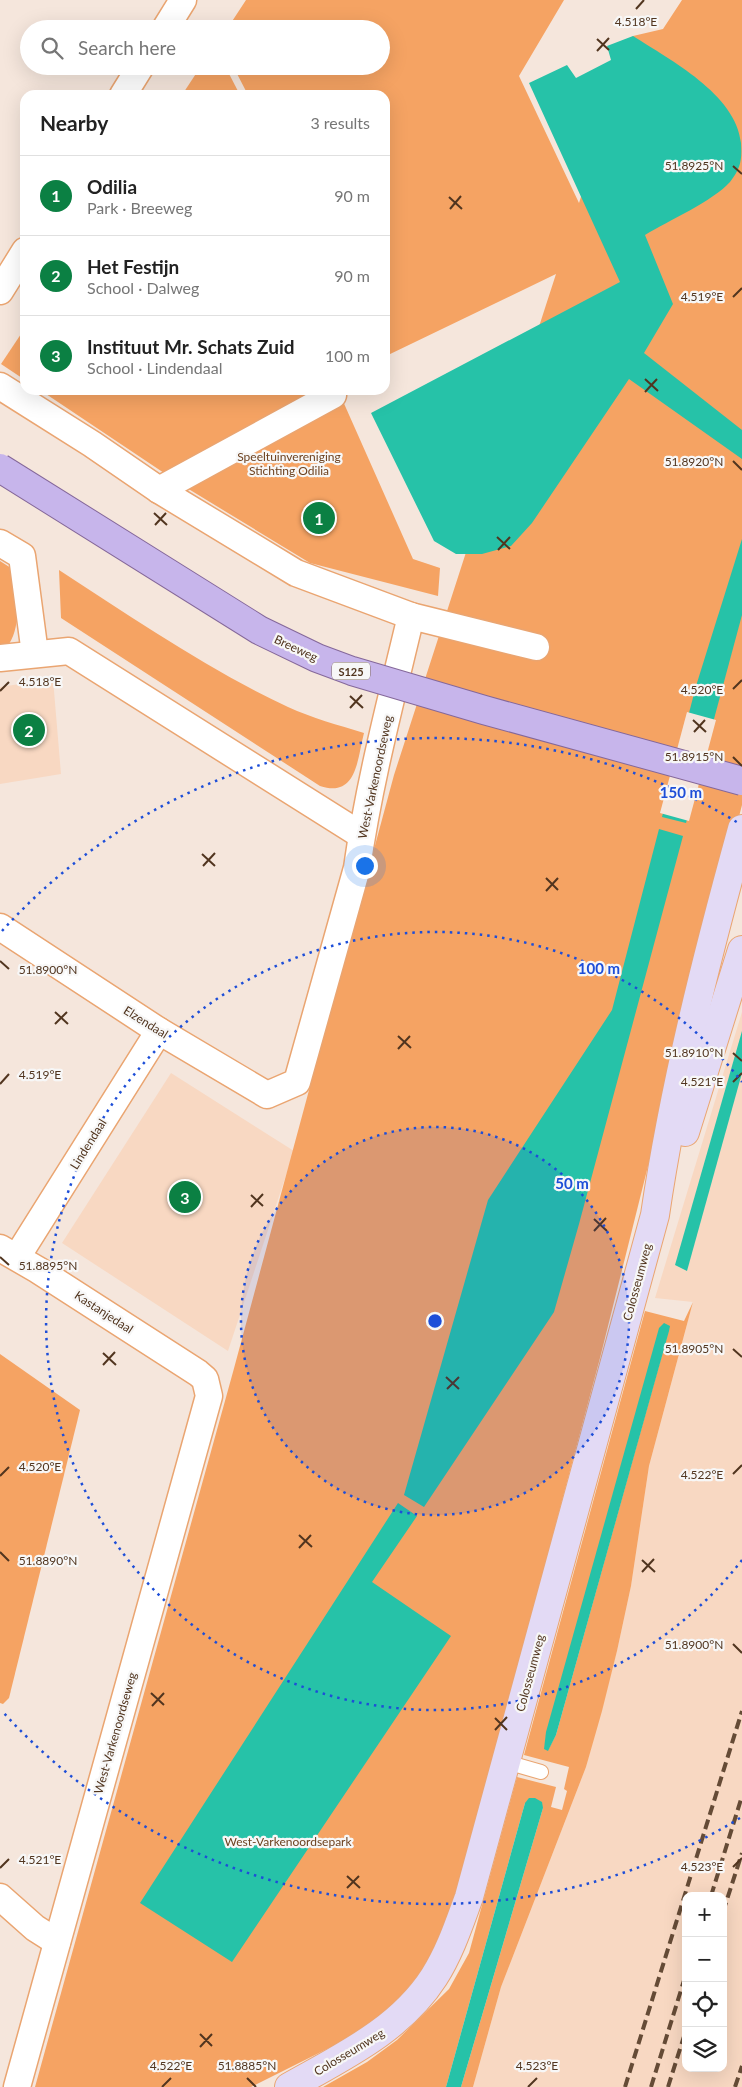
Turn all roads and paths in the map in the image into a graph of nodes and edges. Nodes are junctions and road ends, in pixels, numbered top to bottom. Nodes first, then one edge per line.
1 (183, 0) edge
2 (171, 20) edge
3 (135, 75) edge
4 (126, 90) edge
5 (20, 259) edge
6 (0, 291) edge
7 (0, 386) edge
8 (333, 395) dead end
9 (0, 468) edge
10 (159, 490) junction
11 (0, 542) edge
12 (411, 616) junction
13 (536, 647) dead end
14 (35, 654) junction
15 (0, 658) edge
16 (742, 781) edge
17 (742, 828) edge
18 (362, 835) junction
19 (0, 927) edge
20 (742, 950) edge
21 (159, 1031) junction
22 (298, 1082) joint
23 (655, 1215) junction
24 (8, 1253) edge
25 (205, 1379) joint
26 (506, 1762) junction
27 (541, 1772) dead end
28 (0, 1896) edge
29 (57, 1942) junction
30 (18, 2087) edge
31 (289, 2087) edge

1 - 2 street
3 - 4 street
5 - 6 street
7 - 10 street
8 - 10 street
9 - 16 main road, Breeweg / S125, bridge
10 - 12 street
11 - 14 street
12 - 13 street
12 - 18 street, West-Varkenoordseweg
14 - 15 street
14 - 18 street
17 - 23 main road, Colosseumweg
18 - 22 street, West-Varkenoordseweg
19 - 21 street, Elzendaal
20 - 23 main road, Colosseumweg
21 - 22 street, Elzendaal
21 - 24 street, Lindendaal
23 - 26 main road, Colosseumweg
24 - 25 street, Kastanjedaal
25 - 29 street, West-Varkenoordseweg
26 - 27 lane
26 - 31 main road, Colosseumweg
28 - 29 street
29 - 30 street, West-Varkenoordseweg

